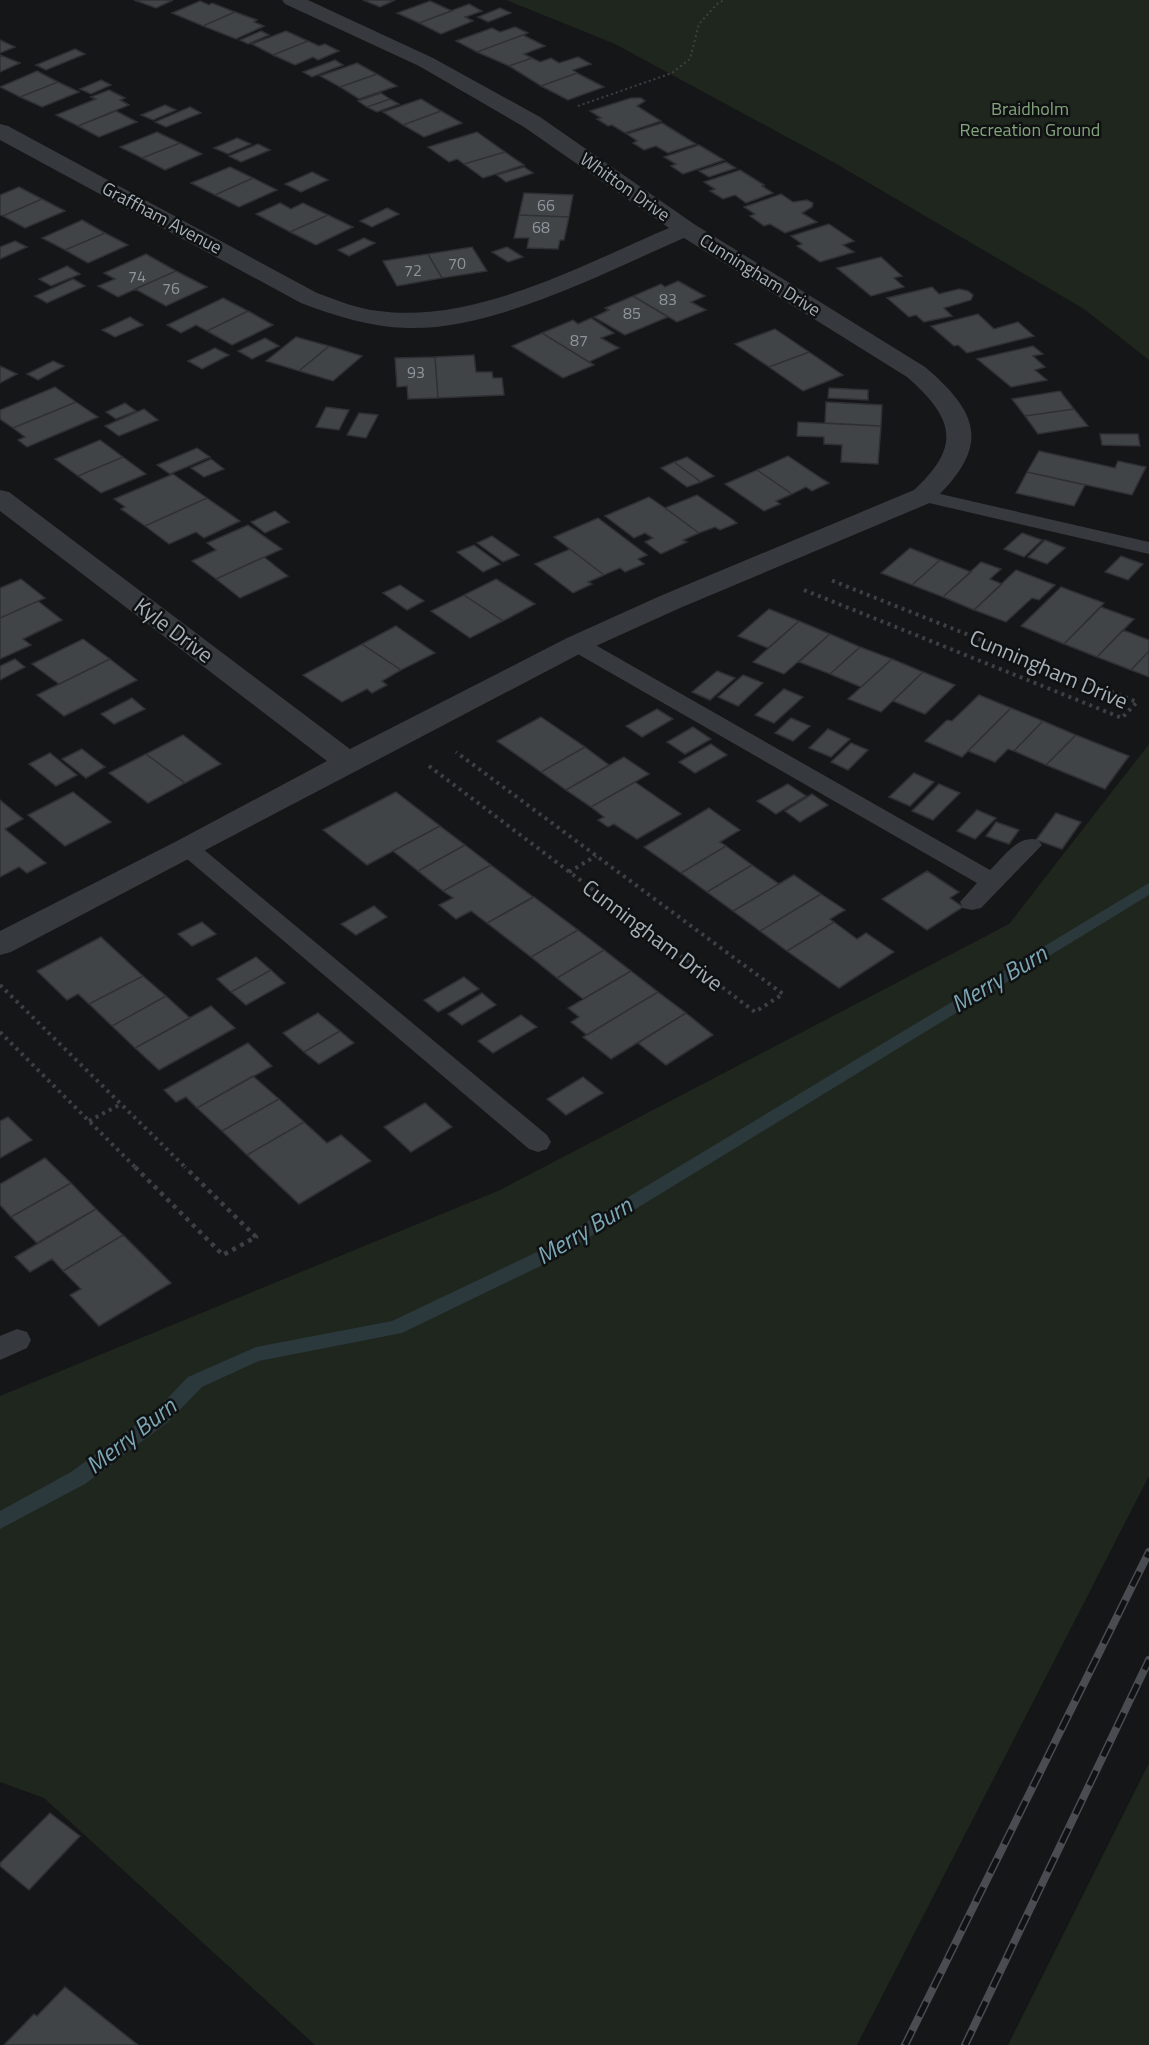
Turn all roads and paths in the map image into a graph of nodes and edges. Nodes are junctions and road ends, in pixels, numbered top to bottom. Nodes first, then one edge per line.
1 (292, 0) edge
2 (724, 0) edge
3 (532, 122) junction
4 (0, 131) edge
5 (686, 229) junction
6 (324, 305) joint
7 (923, 496) junction
8 (0, 498) edge
9 (1149, 548) edge
10 (776, 558) junction
11 (750, 568) junction
12 (577, 644) junction
13 (419, 725) junction
14 (392, 739) junction
15 (348, 762) junction
16 (1030, 845) dead end
17 (189, 848) junction
18 (596, 856) junction
19 (569, 872) junction
20 (993, 882) junction
21 (972, 902) dead end
22 (0, 944) edge
23 (0, 985) edge
24 (0, 1032) edge
25 (121, 1104) junction
26 (89, 1121) junction
27 (538, 1142) dead end

1 - 3 street, Whitton Drive
2 - 3 path
3 - 5 street, Whitton Drive
4 - 6 street, Graffham Avenue
5 - 6 street, Whitton Drive
5 - 7 street, Cunningham Drive
7 - 9 lane
7 - 10 street, Cunningham Drive
8 - 15 street, Kyle Drive
10 - 11 street, Cunningham Drive
10 - 11 path, Cunningham Drive
11 - 12 street, Cunningham Drive
12 - 13 street, Cunningham Drive
12 - 20 lane
13 - 14 street, Cunningham Drive
13 - 18 path, Cunningham Drive
14 - 15 street, Cunningham Drive
14 - 19 path, Cunningham Drive
15 - 17 street, Cunningham Drive
16 - 20 lane
17 - 22 street, Cunningham Drive
17 - 27 lane
18 - 19 path, Cunningham Drive
18 - 19 path, Cunningham Drive
20 - 21 lane
23 - 25 path
24 - 26 path
25 - 26 path
25 - 26 path

